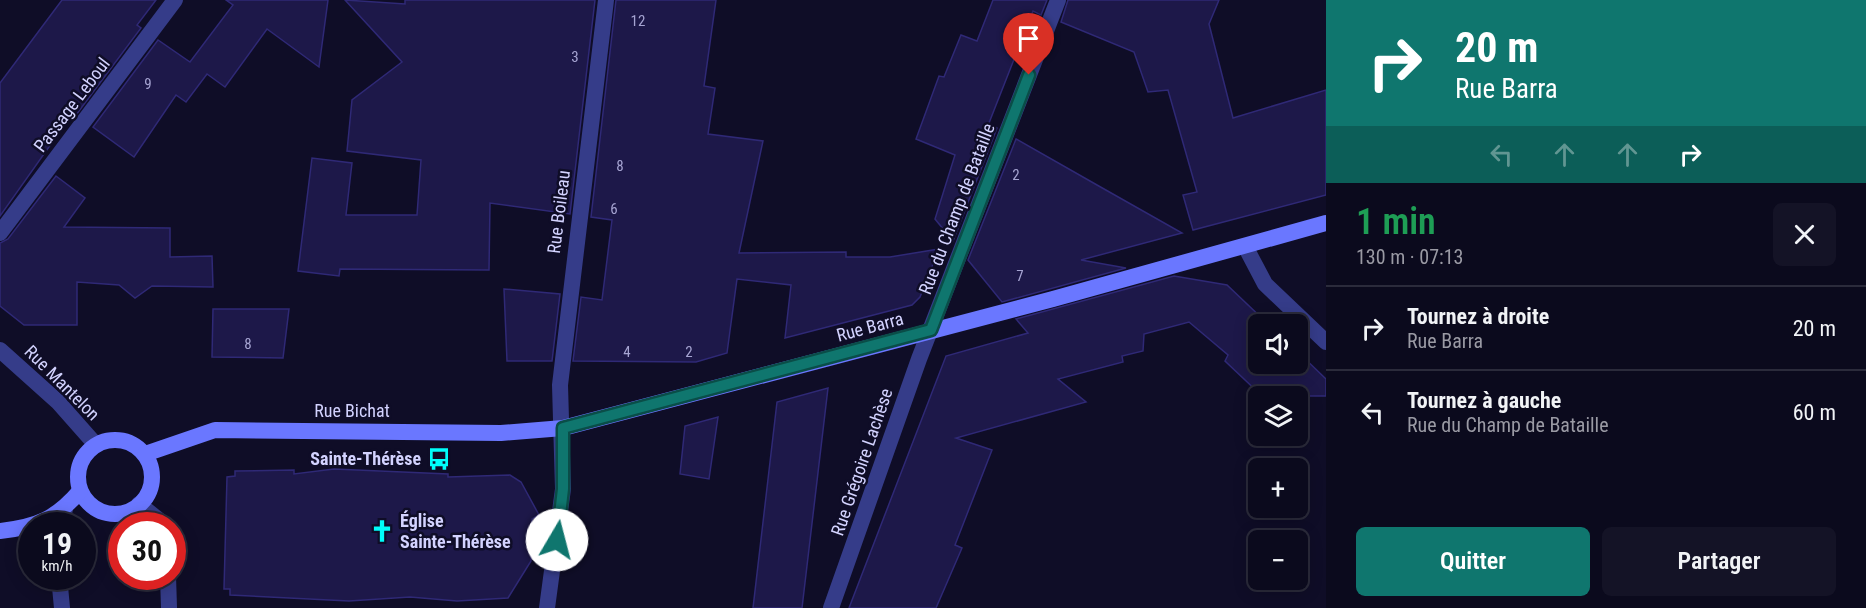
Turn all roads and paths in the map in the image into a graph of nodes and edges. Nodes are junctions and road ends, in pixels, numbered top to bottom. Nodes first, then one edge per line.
1 (175, 0) edge
2 (606, 0) edge
3 (1058, 0) edge
4 (1326, 223) edge
5 (0, 233) edge
6 (1245, 246) junction
7 (931, 330) junction
8 (1326, 342) edge
9 (0, 350) edge
10 (563, 428) junction
11 (96, 445) junction
12 (145, 454) junction
13 (80, 491) junction
14 (140, 504) junction
15 (66, 512) edge
16 (150, 512) edge
17 (18, 527) edge
18 (0, 531) edge
19 (60, 590) edge
20 (168, 590) edge
21 (62, 608) edge
22 (169, 608) edge
23 (547, 608) edge
24 (831, 608) edge

1 - 5 street, Passage Leboul
2 - 10 street, Rue Boileau
3 - 7 street, Rue du Champ de Bataille
4 - 6 main road, Rue Barra
6 - 7 main road, Rue Barra
6 - 8 street
7 - 10 main road, Rue Barra
7 - 24 street, Rue Grégoire Lachèse
9 - 11 street, Rue Mantelon
10 - 12 main road, Rue Bichat
10 - 23 street, Rue Boileau
11 - 12 main road
11 - 13 main road
12 - 14 main road
13 - 14 main road
13 - 15 main road
14 - 16 street
17 - 18 main road
19 - 21 street
20 - 22 street

